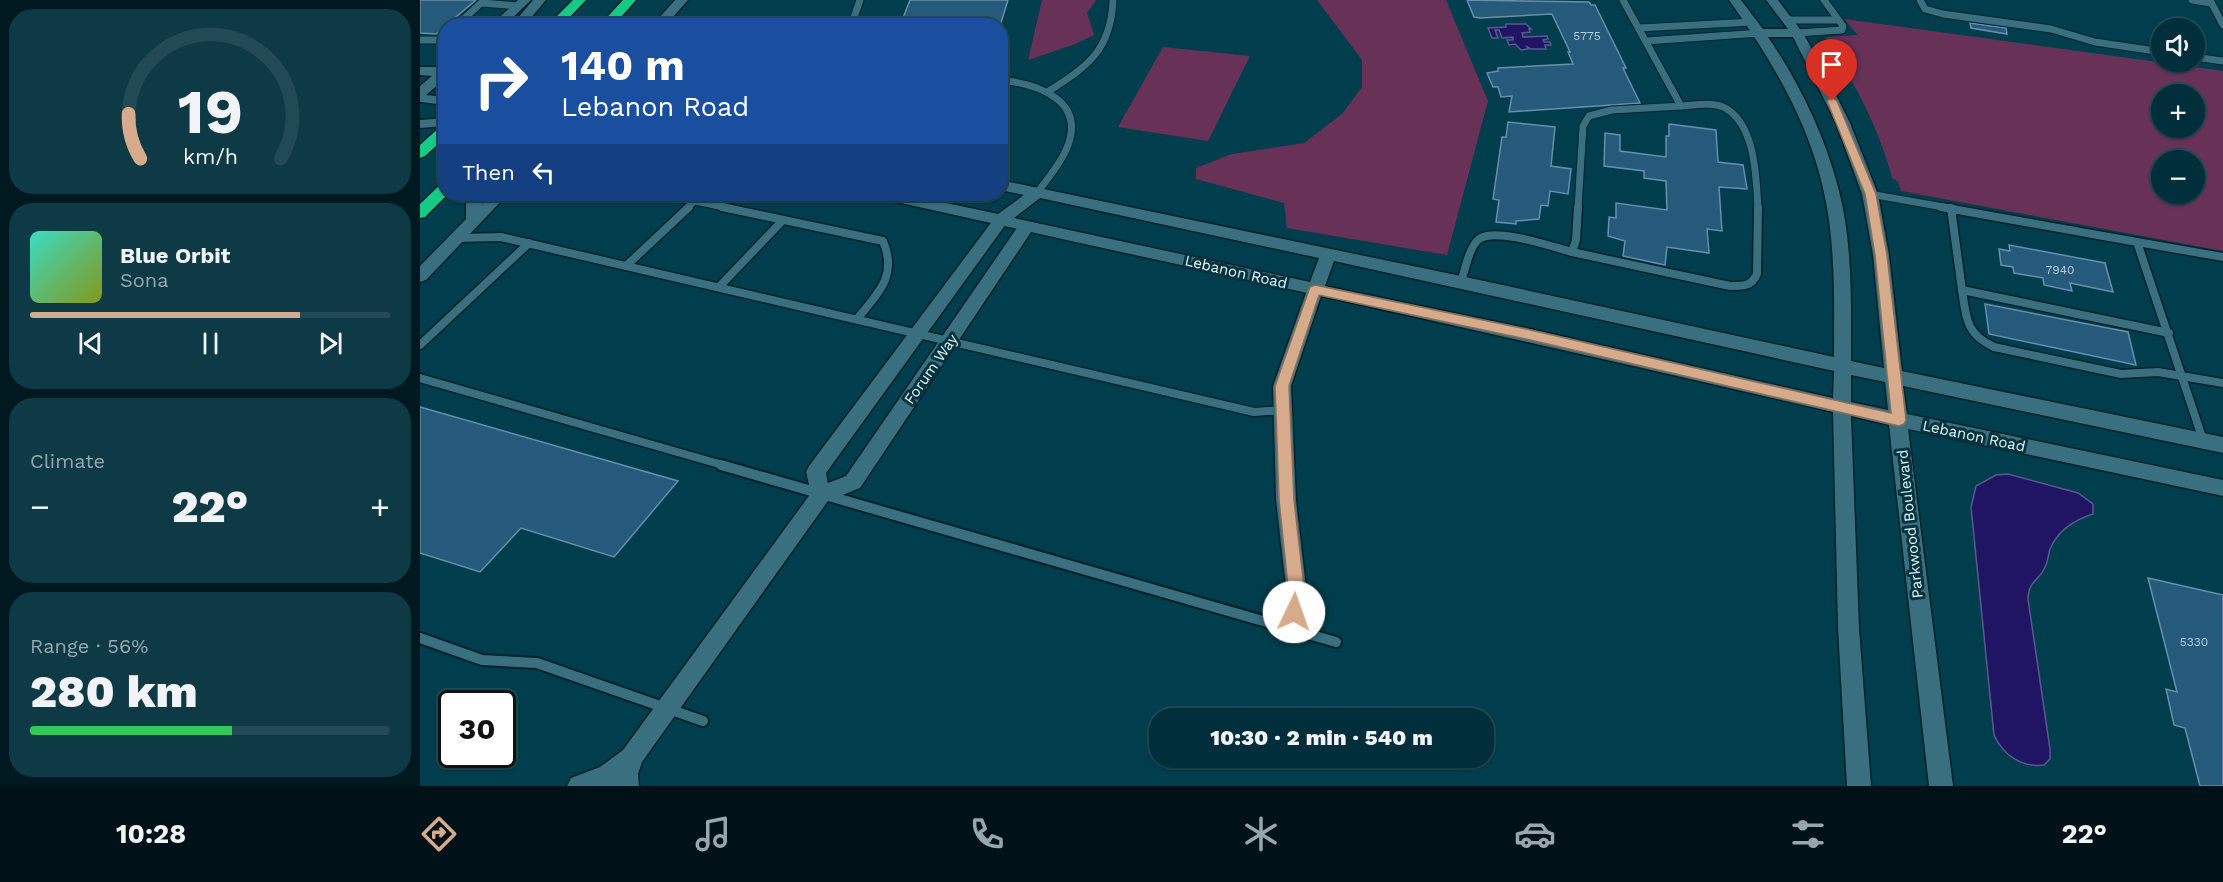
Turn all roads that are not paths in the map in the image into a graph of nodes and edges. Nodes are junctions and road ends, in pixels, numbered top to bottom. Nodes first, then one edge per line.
1 (540, 0) edge
2 (580, 0) edge
3 (630, 0) edge
4 (682, 0) edge
5 (860, 0) edge
6 (1113, 0) edge
7 (1623, 0) edge
8 (1735, 0) edge
9 (1772, 0) edge
10 (1824, 0) edge
11 (1920, 0) edge
12 (2192, 0) edge
13 (2211, 1) edge
14 (483, 2) edge
15 (521, 3) edge
16 (465, 18) edge
17 (505, 18) edge
18 (525, 18) edge
19 (561, 18) edge
20 (612, 18) edge
21 (665, 18) edge
22 (854, 18) edge
23 (1838, 20) junction
24 (2223, 25) edge
25 (1792, 27) junction
26 (1639, 28) junction
27 (1757, 28) junction
28 (420, 40) edge
29 (438, 40) edge
30 (1646, 41) junction
31 (2151, 50) edge
32 (2205, 59) edge
33 (2223, 61) edge
34 (420, 71) edge
35 (438, 72) edge
36 (438, 78) edge
37 (1008, 81) edge
38 (1049, 91) junction
39 (420, 93) edge
40 (420, 98) edge
41 (438, 100) edge
42 (1681, 106) junction
43 (438, 122) edge
44 (423, 123) edge
45 (438, 136) edge
46 (420, 153) edge
47 (1008, 187) edge
48 (1037, 193) junction
49 (1870, 194) junction
50 (438, 195) edge
51 (474, 201) edge
52 (493, 201) edge
53 (695, 201) joint
54 (914, 201) edge
55 (1951, 208) junction
56 (420, 213) edge
57 (783, 220) junction
58 (1000, 220) junction
59 (474, 221) junction
60 (1027, 226) junction
61 (458, 237) junction
62 (2138, 242) junction
63 (529, 243) junction
64 (1572, 252) junction
65 (1328, 254) junction
66 (2223, 257) edge
67 (626, 266) junction
68 (420, 276) edge
69 (1461, 282) junction
70 (719, 287) junction
71 (1315, 290) junction
72 (1962, 290) junction
73 (857, 319) junction
74 (918, 333) junction
75 (2169, 333) junction
76 (951, 340) junction
77 (420, 345) edge
78 (1842, 366) junction
79 (2182, 374) junction
80 (1894, 375) junction
81 (420, 378) edge
82 (2223, 383) edge
83 (1842, 406) junction
84 (1283, 410) junction
85 (1899, 420) junction
86 (2203, 440) junction
87 (2223, 445) edge
88 (2223, 488) edge
89 (821, 495) junction
90 (1291, 628) junction
91 (420, 638) edge
92 (1336, 642) dead end
93 (667, 709) junction
94 (703, 720) dead end
95 (633, 755) junction
96 (579, 786) edge
97 (627, 786) edge
98 (1859, 786) edge
99 (1941, 786) edge

1 - 18 main road
2 - 19 highway
3 - 20 highway
4 - 21 main road
5 - 22 lane
6 - 38 lane
7 - 26 lane
8 - 27 main road
9 - 25 main road, Parkwood Boulevard
10 - 23 lane
11 - 31 lane
12 - 13 lane
13 - 24 lane
14 - 15 lane
14 - 16 lane
15 - 17 main road
23 - 25 lane
23 - 25 lane
25 - 27 main road
25 - 49 main road, Parkwood Boulevard
26 - 27 lane
26 - 30 lane
27 - 30 lane
27 - 78 main road
28 - 29 lane
30 - 42 lane
32 - 33 lane
34 - 35 main road
36 - 39 main road
37 - 38 lane
38 - 48 lane
40 - 41 main road
42 - 64 lane
42 - 64 lane
43 - 44 main road
45 - 46 highway
47 - 48 main road
48 - 58 main road, Forum Way
48 - 60 main road, Forum Way
48 - 65 main road
49 - 55 lane
49 - 80 main road, Parkwood Boulevard
50 - 56 highway
51 - 59 main road
52 - 59 main road
53 - 57 lane
53 - 67 lane
54 - 58 main road, Lebanon Road
55 - 62 lane
55 - 72 lane
57 - 70 lane
57 - 73 lane
58 - 60 main road, Lebanon Road
58 - 74 main road, Forum Way
59 - 61 main road
60 - 71 main road, Lebanon Road
60 - 76 main road, Forum Way
61 - 63 lane
61 - 68 main road
62 - 66 lane
62 - 75 lane
63 - 67 lane
63 - 77 lane
64 - 69 lane
65 - 69 main road
65 - 71 main road
67 - 70 lane
69 - 78 main road
70 - 73 lane
71 - 83 main road, Lebanon Road
71 - 84 main road
72 - 75 lane
72 - 79 lane
73 - 74 lane
74 - 76 lane
74 - 89 main road, Forum Way
75 - 79 lane
76 - 84 lane
76 - 89 main road, Forum Way
78 - 80 main road
78 - 83 main road
79 - 82 lane
79 - 86 lane
80 - 85 main road, Parkwood Boulevard
80 - 86 main road
81 - 89 lane
83 - 85 main road, Lebanon Road
83 - 98 main road
84 - 90 main road
85 - 88 main road, Lebanon Road
85 - 99 main road, Parkwood Boulevard
86 - 87 main road
89 - 90 lane
89 - 93 main road
90 - 92 lane
91 - 93 lane
93 - 94 lane
93 - 95 main road
95 - 96 main road
95 - 97 main road

